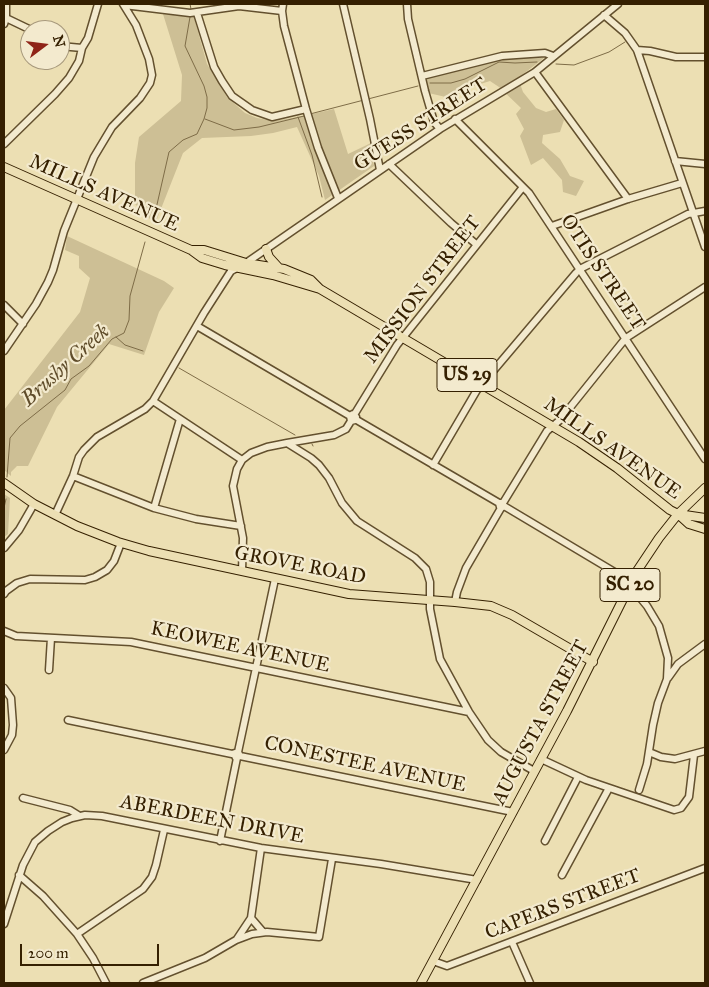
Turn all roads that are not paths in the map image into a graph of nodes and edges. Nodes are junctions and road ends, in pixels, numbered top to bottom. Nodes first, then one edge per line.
1 (6, 4) edge
2 (98, 4) edge
3 (124, 4) edge
4 (283, 4) edge
5 (343, 4) edge
6 (407, 4) edge
7 (618, 4) edge
8 (240, 5) edge
9 (282, 12) junction
10 (197, 13) junction
11 (604, 15) junction
12 (5, 21) edge
13 (20, 26) edge
14 (70, 47) edge
15 (82, 48) junction
16 (637, 50) junction
17 (553, 56) junction
18 (705, 57) edge
19 (535, 72) junction
20 (422, 76) junction
21 (306, 109) junction
22 (455, 119) junction
23 (440, 129) junction
24 (4, 144) edge
25 (675, 161) junction
26 (389, 164) junction
27 (705, 164) edge
28 (4, 167) edge
29 (380, 170) junction
30 (682, 183) junction
31 (523, 187) junction
32 (338, 198) junction
33 (628, 198) junction
34 (77, 200) junction
35 (705, 211) edge
36 (692, 213) junction
37 (552, 226) junction
38 (476, 244) junction
39 (705, 247) edge
40 (266, 249) junction
41 (191, 250) junction
42 (246, 263) junction
43 (237, 267) junction
44 (279, 268) junction
45 (580, 269) junction
46 (705, 287) edge
47 (320, 289) junction
48 (4, 306) edge
49 (23, 324) junction
50 (197, 326) junction
51 (404, 337) junction
52 (626, 338) junction
53 (4, 351) edge
54 (482, 384) junction
55 (153, 401) junction
56 (353, 418) junction
57 (180, 419) junction
58 (553, 426) junction
59 (287, 443) junction
60 (705, 459) edge
61 (242, 460) junction
62 (433, 464) junction
63 (72, 476) junction
64 (4, 483) edge
65 (705, 488) edge
66 (34, 504) junction
67 (502, 505) junction
68 (154, 508) junction
69 (678, 514) junction
70 (55, 516) junction
71 (705, 518) edge
72 (241, 526) junction
73 (705, 529) edge
74 (121, 543) junction
75 (4, 548) edge
76 (242, 571) junction
77 (274, 579) junction
78 (630, 584) junction
79 (4, 594) edge
80 (430, 600) junction
81 (455, 602) junction
82 (4, 631) edge
83 (51, 638) junction
84 (705, 644) edge
85 (593, 662) junction
86 (256, 668) junction
87 (49, 670) dead end
88 (667, 679) junction
89 (4, 688) edge
90 (469, 712) junction
91 (68, 720) dead end
92 (4, 750) edge
93 (705, 751) edge
94 (649, 752) junction
95 (694, 754) junction
96 (237, 755) junction
97 (541, 759) junction
98 (534, 771) junction
99 (578, 777) junction
100 (609, 788) junction
101 (639, 790) dead end
102 (23, 798) dead end
103 (513, 812) junction
104 (78, 816) junction
105 (164, 830) junction
106 (220, 841) junction
107 (545, 841) dead end
108 (261, 848) junction
109 (332, 859) junction
110 (705, 868) edge
111 (19, 875) junction
112 (562, 875) dead end
113 (477, 880) junction
114 (251, 918) junction
115 (4, 924) edge
116 (263, 932) junction
117 (77, 934) junction
118 (236, 940) junction
119 (512, 942) junction
120 (433, 961) junction
121 (106, 983) edge
122 (144, 983) edge
123 (421, 983) edge
124 (530, 983) edge

1 - 12 street
2 - 15 street
3 - 10 street
3 - 34 street
4 - 9 street
5 - 29 street
6 - 20 street
7 - 11 street, GUESS STREET
8 - 9 street
8 - 10 street
9 - 21 street
10 - 21 street
11 - 16 street
11 - 17 street, GUESS STREET
12 - 13 street
14 - 15 street
15 - 24 street
16 - 18 street
16 - 25 street
17 - 19 street, GUESS STREET
17 - 20 street
19 - 22 street, GUESS STREET
19 - 33 street
20 - 23 street
21 - 32 street
22 - 23 street, GUESS STREET
22 - 31 street, OTIS STREET
23 - 26 street, GUESS STREET
25 - 27 street
25 - 30 street
26 - 29 street, GUESS STREET
26 - 38 street
28 - 34 main road, MILLS AVENUE / US 29
29 - 32 street, GUESS STREET
30 - 33 street
30 - 36 street
31 - 37 street, OTIS STREET
31 - 38 street, MISSION STREET
32 - 40 street, GUESS STREET
33 - 37 street
34 - 41 main road, MILLS AVENUE / US 29
34 - 49 street
35 - 36 street
36 - 39 street
36 - 45 street
37 - 45 street, OTIS STREET
38 - 51 street, MISSION STREET
40 - 42 street, GUESS STREET
40 - 44 main road
41 - 42 main road, MILLS AVENUE / US 29
41 - 43 main road, MILLS AVENUE / US 29
42 - 43 street, GUESS STREET
42 - 44 main road, MILLS AVENUE / US 29
43 - 47 main road, MILLS AVENUE / US 29
43 - 50 street
44 - 47 main road, MILLS AVENUE / US 29
45 - 52 street, OTIS STREET
45 - 54 street
46 - 52 street
47 - 51 main road, MILLS AVENUE / US 29
48 - 49 street
49 - 53 street
50 - 55 street
50 - 56 street
51 - 54 main road, MILLS AVENUE / US 29
51 - 56 street, MISSION STREET
52 - 58 street
52 - 60 street, OTIS STREET
54 - 58 main road, MILLS AVENUE / US 29
54 - 62 street
55 - 57 street
55 - 63 street
56 - 59 street, MISSION STREET
56 - 62 street
57 - 61 street
57 - 68 street
58 - 67 street
58 - 69 main road, MILLS AVENUE / US 29
59 - 61 street, MISSION STREET
59 - 80 street
61 - 72 street
62 - 67 street
63 - 68 street
63 - 70 street
64 - 66 main road, GROVE ROAD
65 - 69 main road, AUGUSTA STREET / SC 20
66 - 70 main road, GROVE ROAD
66 - 75 street
67 - 78 street
67 - 81 street
68 - 72 street
69 - 71 main road, US 29
69 - 73 main road, US 29
69 - 78 main road, AUGUSTA STREET / SC 20
70 - 74 main road, GROVE ROAD
72 - 76 street
74 - 76 main road, GROVE ROAD
74 - 79 street
76 - 77 main road, GROVE ROAD
77 - 80 main road, GROVE ROAD
77 - 86 street
78 - 85 main road, AUGUSTA STREET / SC 20
78 - 88 street
80 - 81 main road, GROVE ROAD
80 - 90 street
81 - 85 main road, GROVE ROAD
82 - 83 street, KEOWEE AVENUE
83 - 86 street, KEOWEE AVENUE
83 - 87 street
84 - 88 street
85 - 97 main road, AUGUSTA STREET
86 - 90 street, KEOWEE AVENUE
86 - 96 street
88 - 94 street
89 - 92 street
90 - 98 street
91 - 96 street, CONESTEE AVENUE
93 - 95 street
94 - 95 street
94 - 101 street
95 - 100 street
96 - 103 street, CONESTEE AVENUE
96 - 106 street
97 - 98 main road, AUGUSTA STREET
97 - 99 street
98 - 103 main road, AUGUSTA STREET
99 - 100 street
99 - 107 street
100 - 112 street
102 - 104 street
103 - 113 main road, AUGUSTA STREET
104 - 105 street, ABERDEEN DRIVE
104 - 111 street, ABERDEEN DRIVE
105 - 106 street, ABERDEEN DRIVE
105 - 117 street
106 - 108 street, ABERDEEN DRIVE
108 - 109 street, ABERDEEN DRIVE
108 - 114 street
109 - 113 street, ABERDEEN DRIVE
109 - 116 street
110 - 119 street, CAPERS STREET
111 - 115 street, ABERDEEN DRIVE
111 - 117 street
113 - 120 main road, AUGUSTA STREET
114 - 116 street
114 - 118 street
116 - 118 street
117 - 121 street
118 - 122 street
119 - 120 street, CAPERS STREET
119 - 124 street
120 - 123 main road, AUGUSTA STREET

